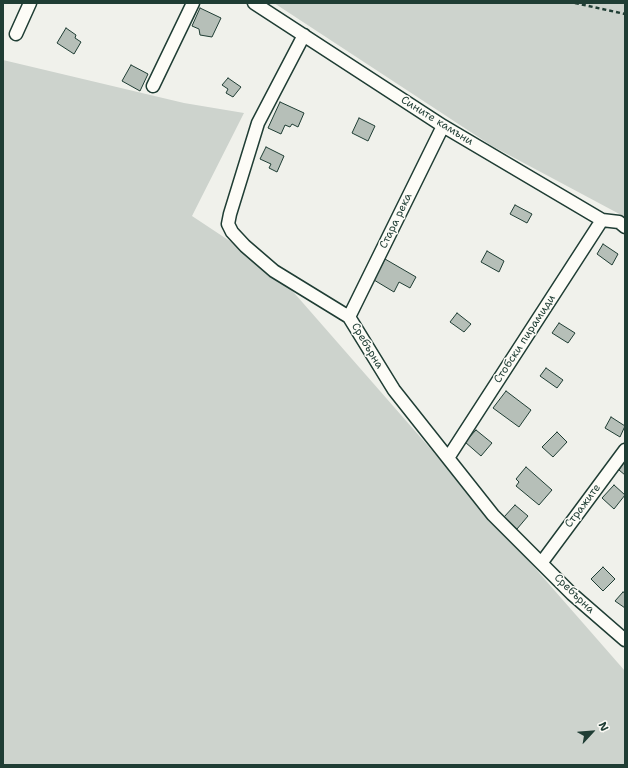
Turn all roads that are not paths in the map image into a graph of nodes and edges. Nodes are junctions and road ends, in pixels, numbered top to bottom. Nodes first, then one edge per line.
1 (30, 3) edge
2 (193, 3) edge
3 (254, 3) edge
4 (16, 34) dead end
5 (304, 35) junction
6 (153, 86) dead end
7 (443, 126) junction
8 (602, 220) junction
9 (625, 227) edge
10 (349, 316) junction
11 (625, 450) edge
12 (448, 458) junction
13 (542, 562) junction
14 (625, 640) edge

1 - 4 street
2 - 6 street
3 - 5 street, Сините камъни
5 - 7 street, Сините камъни
5 - 10 street, Сребърна
7 - 8 street, Сините камъни
7 - 10 street, Стара река
8 - 9 street, Сините камъни
8 - 12 street, Стобски пирамиди
10 - 12 street, Сребърна
11 - 13 street, Стражите
12 - 13 street, Сребърна
13 - 14 street, Сребърна

